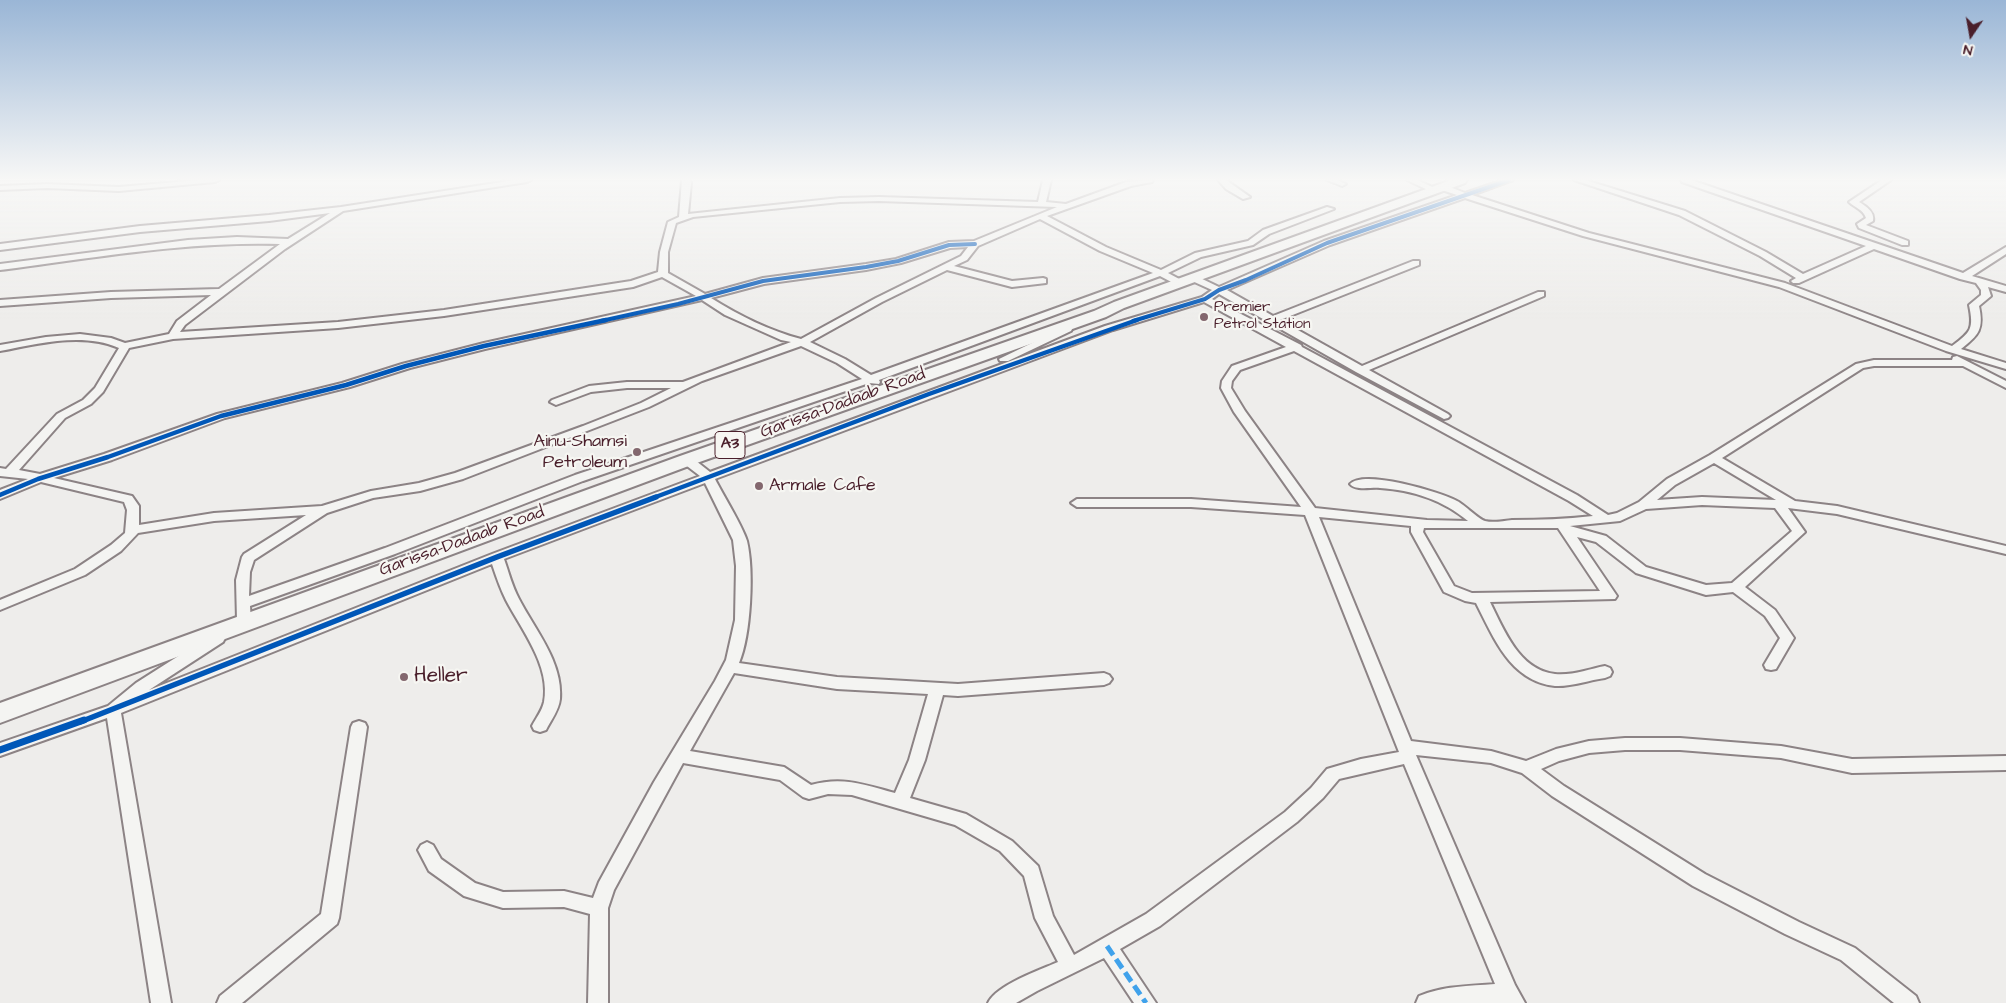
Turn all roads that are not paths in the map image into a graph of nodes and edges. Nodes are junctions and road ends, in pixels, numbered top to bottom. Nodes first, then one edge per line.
1 (162, 227) edge
2 (313, 227) edge
3 (670, 227) edge
4 (1015, 227) edge
5 (1061, 227) edge
6 (1281, 227) edge
7 (1333, 227) edge
8 (1369, 227) edge
9 (1564, 227) edge
10 (1709, 227) edge
11 (1821, 227) edge
12 (1864, 227) edge
13 (290, 242) junction
14 (1905, 243) dead end
15 (975, 244) junction
16 (1875, 245) junction
17 (0, 247) edge
18 (2006, 250) edge
19 (1416, 262) dead end
20 (0, 267) edge
21 (946, 268) junction
22 (1161, 273) junction
23 (663, 274) junction
24 (1964, 277) junction
25 (1803, 278) junction
26 (1043, 281) dead end
27 (1186, 281) junction
28 (1980, 282) junction
29 (1783, 286) junction
30 (2006, 289) edge
31 (1219, 290) junction
32 (222, 292) junction
33 (1541, 294) dead end
34 (700, 297) junction
35 (1205, 299) junction
36 (0, 303) edge
37 (1100, 314) junction
38 (1271, 320) junction
39 (173, 336) junction
40 (1925, 340) junction
41 (802, 342) junction
42 (124, 346) junction
43 (1297, 347) junction
44 (0, 348) edge
45 (1954, 350) junction
46 (1963, 363) junction
47 (2006, 366) edge
48 (1360, 370) junction
49 (878, 384) junction
50 (2006, 385) edge
51 (684, 386) junction
52 (929, 394) junction
53 (556, 402) dead end
54 (1444, 416) dead end
55 (1714, 458) junction
56 (688, 460) junction
57 (5, 472) edge
58 (708, 477) junction
59 (38, 479) junction
60 (1356, 484) dead end
61 (541, 493) junction
62 (0, 495) edge
63 (1077, 503) dead end
64 (1643, 505) junction
65 (1779, 505) junction
66 (1794, 505) junction
67 (553, 509) junction
68 (323, 510) junction
69 (1310, 511) junction
70 (1606, 519) junction
71 (1418, 523) junction
72 (1481, 525) junction
73 (1564, 527) junction
74 (132, 530) junction
75 (2006, 550) edge
76 (497, 557) junction
77 (1736, 587) junction
78 (1481, 598) junction
79 (0, 605) edge
80 (244, 612) junction
81 (1771, 665) dead end
82 (730, 667) junction
83 (1605, 672) dead end
84 (1104, 679) dead end
85 (937, 688) junction
86 (112, 710) junction
87 (0, 713) edge
88 (540, 726) dead end
89 (359, 727) dead end
90 (0, 750) edge
91 (1407, 752) junction
92 (679, 756) junction
93 (2006, 763) edge
94 (1527, 768) junction
95 (900, 801) junction
96 (427, 850) dead end
97 (599, 908) junction
98 (1108, 946) junction
99 (1070, 966) junction
100 (1512, 997) edge
101 (161, 1003) edge
102 (227, 1003) edge
103 (598, 1003) edge
104 (998, 1003) edge
105 (1146, 1003) edge
106 (1426, 1003) edge
107 (1909, 1003) edge

1 - 17 street
2 - 13 street
3 - 23 street
4 - 15 street
5 - 22 street
6 - 22 street
7 - 27 highway, Garissa-Dadaab Road / A3
8 - 31 street
9 - 29 street
10 - 25 street
11 - 16 street
12 - 14 street
13 - 20 street
13 - 32 street
15 - 21 street
15 - 34 street
16 - 24 street
16 - 25 street
18 - 24 street
19 - 38 street
21 - 26 street
21 - 41 street
22 - 27 street
22 - 49 street
23 - 34 street
23 - 39 street
24 - 28 street
25 - 29 street
27 - 31 street
27 - 37 highway, Garissa-Dadaab Road / A3
28 - 30 street
28 - 45 street
29 - 40 street
31 - 35 street
31 - 38 street
32 - 36 street
32 - 39 street
33 - 48 street
34 - 41 street
34 - 59 street
35 - 43 street
35 - 52 street
37 - 49 highway, Garissa-Dadaab Road / A3
37 - 52 street
38 - 48 street
39 - 42 street
40 - 45 street
40 - 46 street
41 - 49 street
41 - 51 street
42 - 44 street
42 - 57 street
43 - 69 street
43 - 70 street
45 - 47 street
46 - 50 street
46 - 55 street
48 - 54 street
49 - 56 highway, Garissa-Dadaab Road / A3
49 - 61 street
51 - 53 street
51 - 68 street
52 - 58 street
55 - 64 street
55 - 66 street
56 - 58 street
56 - 67 highway, Garissa-Dadaab Road / A3
57 - 59 street
58 - 76 street
58 - 82 street
59 - 62 street
59 - 74 street
60 - 72 street
61 - 67 street
61 - 80 street
63 - 69 street
64 - 65 street
64 - 70 street
65 - 66 street
65 - 77 street
66 - 75 street
67 - 80 highway, Garissa-Dadaab Road / A3
68 - 74 street
68 - 80 street
69 - 71 street
69 - 91 street
70 - 73 street
71 - 72 street
71 - 78 street
72 - 73 street
73 - 77 street
73 - 78 street
74 - 79 street
76 - 86 street
76 - 88 street
77 - 81 street
78 - 83 street
80 - 86 street
80 - 87 highway, Garissa-Dadaab Road / A3
82 - 85 street
82 - 92 street
84 - 85 street
85 - 95 street
86 - 90 street
86 - 101 street
89 - 102 street
91 - 94 street
91 - 98 street
91 - 100 street
92 - 95 street
92 - 97 street
93 - 94 street
94 - 107 street
95 - 99 street
96 - 97 street
97 - 103 street
98 - 99 street
98 - 105 street
99 - 104 street
100 - 106 street

